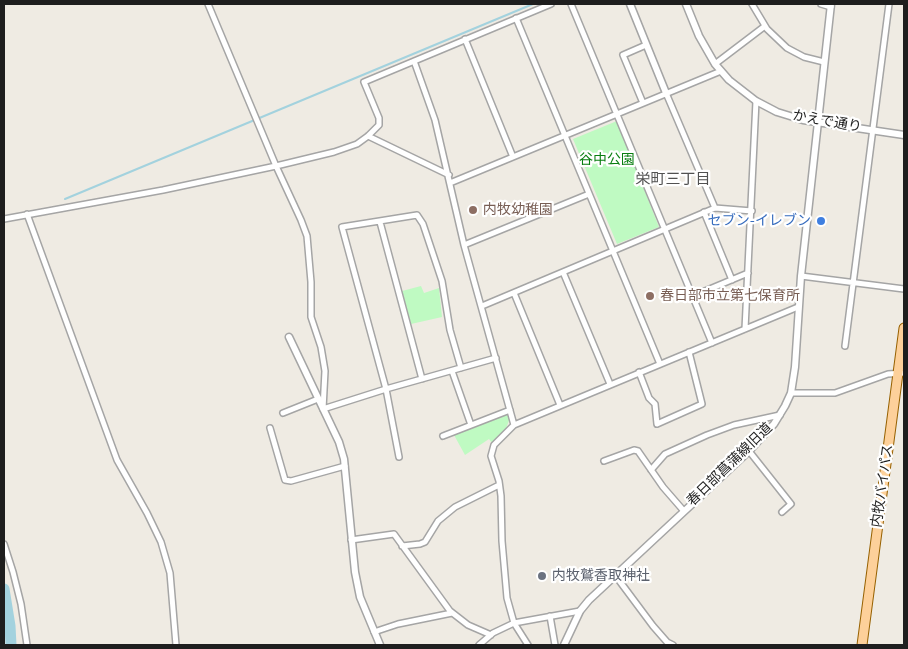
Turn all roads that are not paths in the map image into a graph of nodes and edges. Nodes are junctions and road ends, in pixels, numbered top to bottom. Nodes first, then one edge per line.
1 (208, 4) edge
2 (551, 4) edge
3 (571, 4) edge
4 (630, 4) edge
5 (686, 4) edge
6 (752, 4) edge
7 (821, 4) edge
8 (889, 4) edge
9 (831, 5) edge
10 (516, 18) junction
11 (765, 26) junction
12 (465, 39) junction
13 (646, 45) junction
14 (414, 61) junction
15 (824, 62) junction
16 (715, 64) junction
17 (721, 71) junction
18 (666, 93) junction
19 (756, 101) junction
20 (643, 103) junction
21 (618, 113) junction
22 (817, 122) junction
23 (872, 130) junction
24 (904, 135) edge
25 (368, 136) junction
26 (565, 136) junction
27 (513, 157) junction
28 (276, 166) junction
29 (449, 175) junction
30 (450, 183) junction
31 (590, 194) junction
32 (715, 208) junction
33 (752, 211) junction
34 (704, 212) junction
35 (27, 214) junction
36 (4, 219) edge
37 (380, 222) junction
38 (665, 229) junction
39 (464, 245) junction
40 (613, 250) junction
41 (563, 272) junction
42 (748, 273) junction
43 (800, 276) junction
44 (732, 280) junction
45 (853, 282) junction
46 (904, 289) edge
47 (514, 292) junction
48 (693, 296) junction
49 (482, 306) junction
50 (798, 307) junction
51 (904, 328) edge
52 (745, 329) junction
53 (289, 337) dead end
54 (712, 343) junction
55 (845, 346) dead end
56 (689, 352) junction
57 (496, 358) junction
58 (660, 364) junction
59 (461, 368) junction
60 (452, 370) junction
61 (639, 372) junction
62 (901, 373) edge
63 (422, 379) junction
64 (610, 384) junction
65 (386, 389) junction
66 (791, 393) junction
67 (318, 399) junction
68 (560, 405) junction
69 (323, 409) junction
70 (510, 410) junction
71 (283, 413) dead end
72 (780, 415) junction
73 (471, 424) junction
74 (514, 425) junction
75 (270, 428) dead end
76 (443, 436) dead end
77 (748, 450) junction
78 (399, 456) dead end
79 (604, 461) dead end
80 (345, 466) junction
81 (651, 470) junction
82 (499, 485) junction
83 (683, 510) junction
84 (782, 512) dead end
85 (350, 540) junction
86 (4, 544) edge
87 (402, 546) junction
88 (615, 575) junction
89 (580, 611) junction
90 (452, 613) junction
91 (550, 616) junction
92 (514, 623) junction
93 (374, 632) junction
94 (491, 635) junction
95 (27, 645) edge
96 (176, 645) edge
97 (380, 645) edge
98 (479, 645) edge
99 (528, 645) edge
100 (555, 645) edge
101 (564, 645) edge
102 (673, 645) edge
103 (862, 645) edge

1 - 28 street
2 - 10 street
3 - 21 street
4 - 13 street
5 - 16 street, かえで通り
6 - 11 street
7 - 9 street
8 - 23 street
9 - 15 street, 春日部菖蒲線旧道
10 - 12 street
10 - 26 street
11 - 15 street
11 - 16 street
12 - 14 street
12 - 27 street
13 - 18 street
13 - 20 street
14 - 25 street
14 - 29 street
15 - 22 street, 春日部菖蒲線旧道
16 - 17 street, かえで通り
17 - 18 street
17 - 19 street, かえで通り
18 - 20 street
18 - 32 street
19 - 22 street, かえで通り
19 - 33 street
20 - 21 street
21 - 26 street
21 - 38 street
22 - 23 street, かえで通り
22 - 43 street, 春日部菖蒲線旧道
23 - 24 street, かえで通り
23 - 45 street
25 - 28 street
25 - 29 street
26 - 27 street
26 - 31 street
27 - 30 street
28 - 35 street
28 - 69 street
29 - 30 street
30 - 39 street
31 - 39 street
31 - 40 street
32 - 33 street
32 - 34 street
33 - 42 street
34 - 38 street
34 - 44 street
35 - 36 street
35 - 96 street
37 - 59 street
37 - 63 street
37 - 65 street
38 - 40 street
38 - 48 street
39 - 49 street
40 - 41 street
40 - 58 street
41 - 47 street
41 - 64 street
42 - 44 street
42 - 52 street
43 - 45 street
43 - 50 street, 春日部菖蒲線旧道
44 - 48 street
45 - 46 street
45 - 55 street
47 - 49 street
47 - 68 street
48 - 54 street
49 - 57 street
50 - 52 street
50 - 66 street, 春日部菖蒲線旧道
51 - 62 main road, 内牧バイパス
52 - 54 street
53 - 67 street
54 - 56 street
56 - 58 street
56 - 61 street
57 - 59 street
57 - 70 street
58 - 61 street
59 - 60 street
60 - 63 street
60 - 73 street
61 - 64 street
62 - 66 street
62 - 103 main road, 内牧バイパス
63 - 65 street
64 - 68 street
65 - 69 street
65 - 78 street
66 - 72 street, 春日部菖蒲線旧道
67 - 69 street
67 - 71 street
68 - 74 street
69 - 80 street
70 - 73 street
70 - 74 street
72 - 77 street, 春日部菖蒲線旧道
72 - 81 street
73 - 76 street
74 - 82 street
75 - 80 street
77 - 83 street, 春日部菖蒲線旧道
77 - 84 street
79 - 81 street
80 - 85 street
81 - 83 street
82 - 87 street
82 - 92 street
83 - 88 street, 春日部菖蒲線旧道
85 - 87 street
85 - 93 street
86 - 95 street
87 - 90 street
88 - 89 street, 春日部菖蒲線旧道
88 - 102 street
89 - 91 street
89 - 101 street, 春日部菖蒲線旧道
90 - 93 street
90 - 94 street
91 - 92 street
91 - 100 street
92 - 94 street
92 - 99 street
93 - 97 street
94 - 98 street

